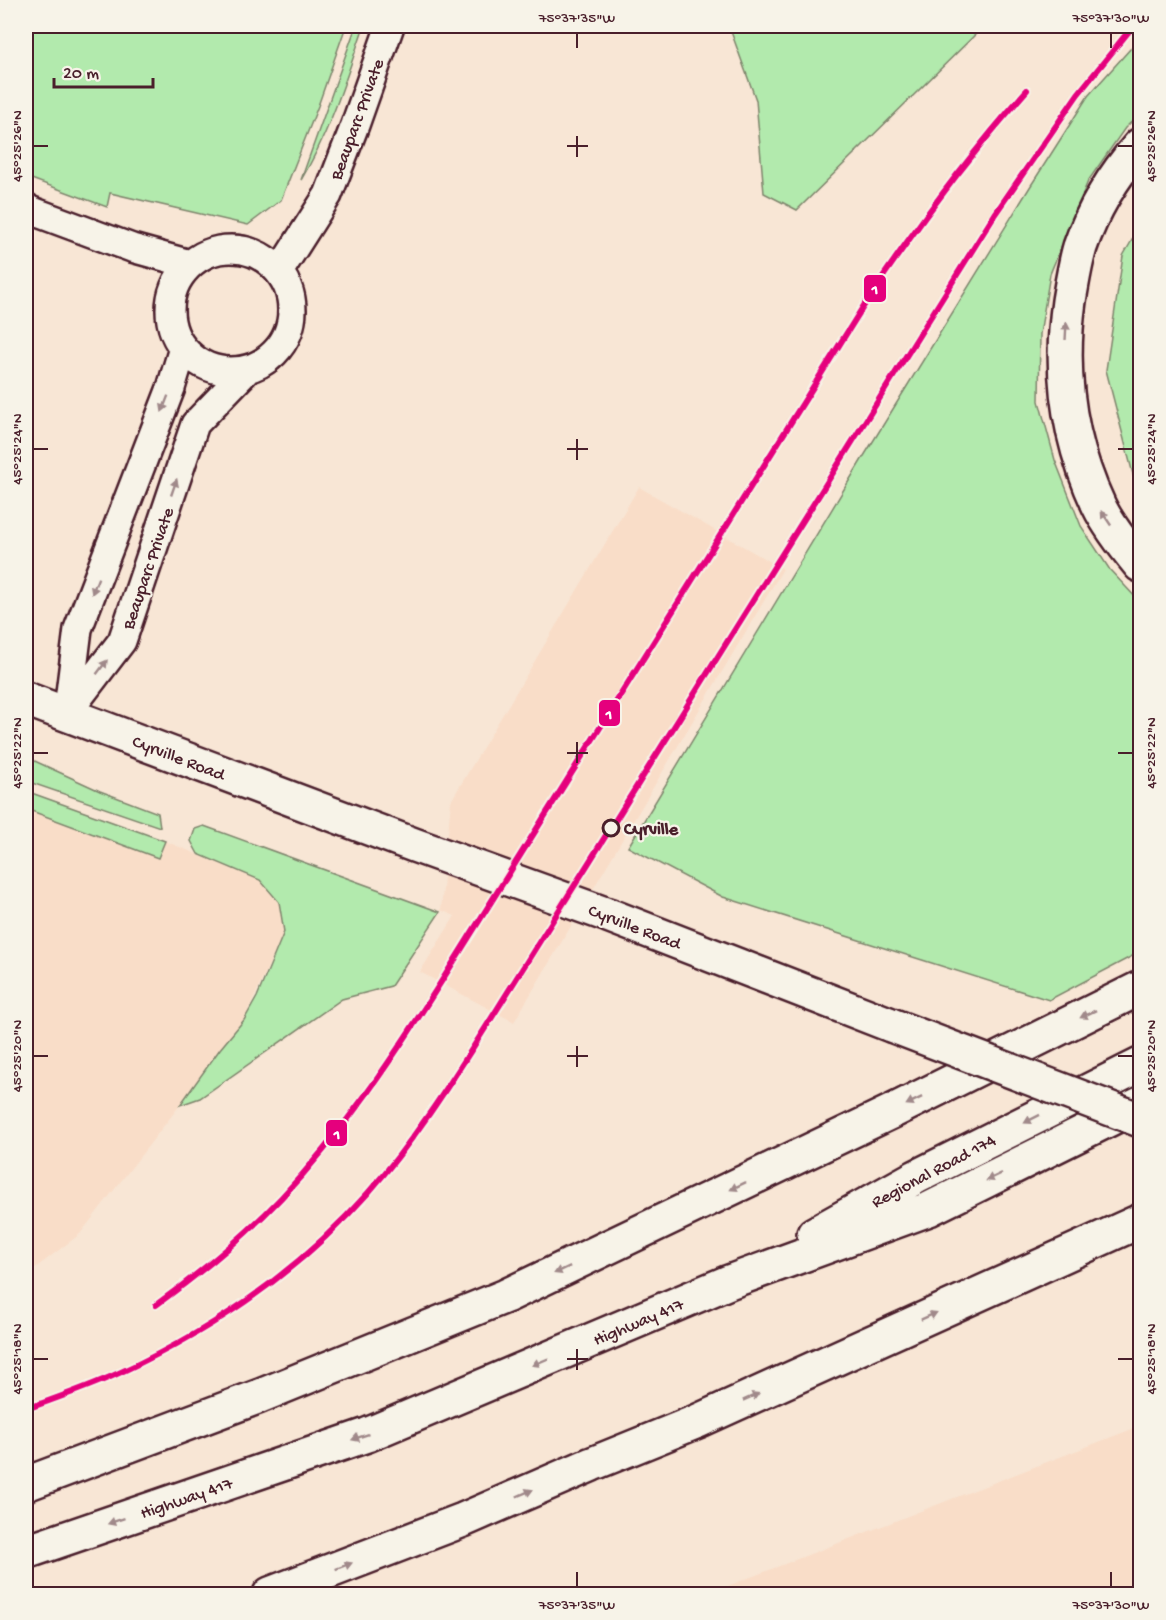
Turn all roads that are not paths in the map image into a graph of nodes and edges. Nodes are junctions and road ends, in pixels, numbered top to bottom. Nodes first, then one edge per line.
1 (390, 26) edge
2 (1140, 145) edge
3 (26, 207) edge
4 (190, 264) junction
5 (279, 272) junction
6 (183, 348) junction
7 (248, 369) junction
8 (1140, 566) edge
9 (26, 699) edge
10 (67, 713) junction
11 (1140, 988) edge
12 (1140, 1065) edge
13 (1140, 1104) edge
14 (1140, 1120) edge
15 (1140, 1204) edge
16 (1140, 1221) edge
17 (1018, 1276) junction
18 (729, 1282) junction
19 (26, 1484) edge
20 (26, 1552) edge
21 (270, 1594) edge

1 - 5 street, Beauparc Private
8 -> 2 main road
3 - 4 street
4 - 5 street
4 - 6 street
5 - 7 street
6 - 7 street
6 -> 10 street
10 -> 7 street, Beauparc Private
9 - 10 main road, Cyrville Road
10 - 14 main road, Cyrville Road, bridge
11 -> 19 main road
12 -> 18 main road, Regional Road 174
13 -> 18 main road, Highway 417
15 - 17 main road
16 - 17 main road
21 -> 17 main road
18 -> 20 main road, Highway 417

